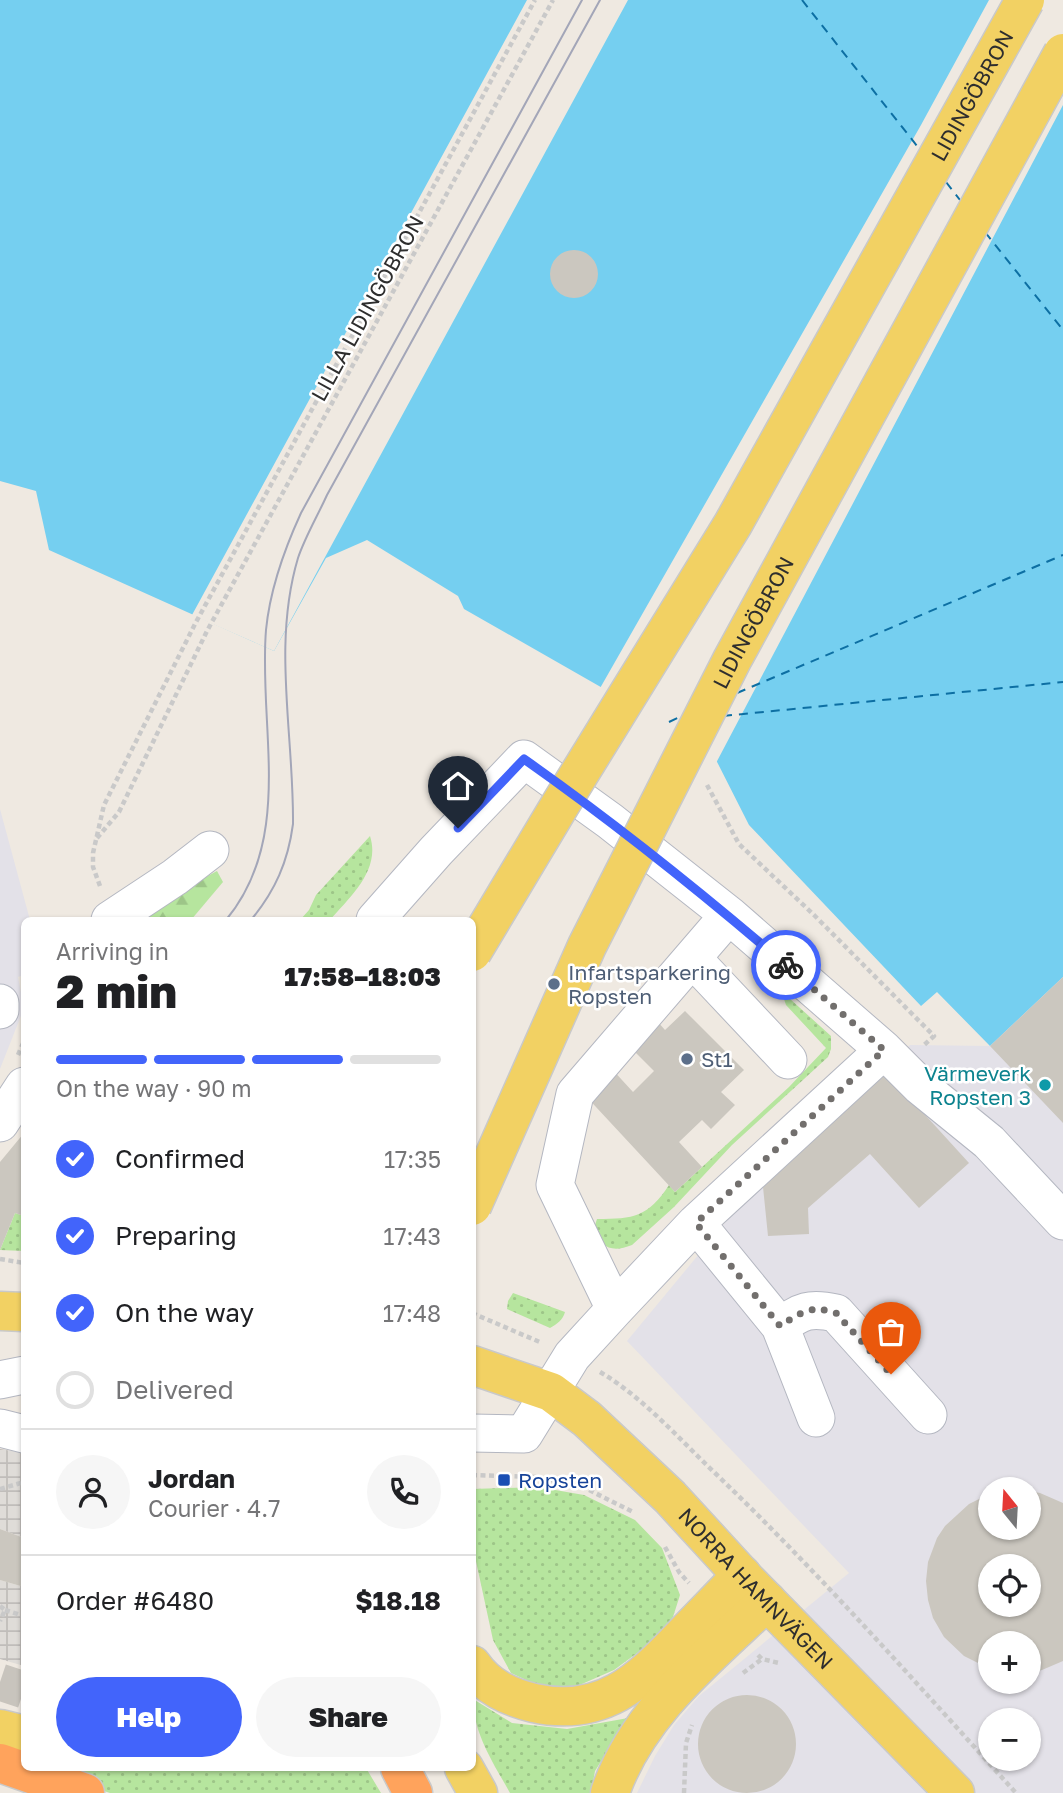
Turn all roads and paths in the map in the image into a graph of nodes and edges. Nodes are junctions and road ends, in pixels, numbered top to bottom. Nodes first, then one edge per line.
1 (535, 0) edge
2 (553, 0) edge
3 (1025, 0) edge
4 (1063, 53) edge
5 (702, 779) dead end
6 (97, 838) junction
7 (210, 850) dead end
8 (106, 908) edge
9 (729, 915) junction
10 (378, 917) edge
11 (476, 946) edge
12 (692, 958) junction
13 (0, 1003) edge
14 (0, 1010) edge
15 (788, 1060) dead end
16 (902, 1067) junction
17 (21, 1091) edge
18 (0, 1123) edge
19 (476, 1197) edge
20 (1063, 1221) edge
21 (696, 1223) junction
22 (0, 1259) edge
23 (21, 1262) edge
24 (615, 1309) junction
25 (0, 1311) edge
26 (21, 1312) edge
27 (476, 1315) edge
28 (780, 1326) junction
29 (572, 1356) junction
30 (476, 1366) edge
31 (21, 1376) edge
32 (0, 1380) edge
33 (551, 1392) junction
34 (928, 1415) dead end
35 (816, 1418) dead end
36 (0, 1428) edge
37 (476, 1432) edge
38 (21, 1433) edge
39 (21, 1483) edge
40 (0, 1489) edge
41 (755, 1588) junction
42 (2, 1608) edge
43 (21, 1615) edge
44 (0, 1621) edge
45 (762, 1659) dead end
46 (476, 1670) edge
47 (740, 1676) dead end
48 (693, 1721) dead end
49 (0, 1729) edge
50 (21, 1734) edge
51 (0, 1763) edge
52 (21, 1770) edge
53 (23, 1771) edge
54 (402, 1771) edge
55 (466, 1771) edge
56 (85, 1793) edge
57 (413, 1793) edge
58 (478, 1793) edge
59 (610, 1793) edge
60 (684, 1793) edge
61 (955, 1793) edge
62 (1016, 1793) edge

1 - 6 path, LILLA LIDINGÖBRON
2 - 6 path, LILLA LIDINGÖBRON
3 - 11 main road, LIDINGÖBRON, bridge
4 - 19 main road, LIDINGÖBRON, bridge
5 - 16 path
6 - 8 path, LILLA LIDINGÖBRON
7 - 8 street
9 - 10 street
9 - 12 street
9 - 16 street
12 - 15 street
12 - 24 street
13 - 14 street
16 - 20 street
16 - 21 street
17 - 18 street
21 - 24 street
21 - 28 street
22 - 23 path
24 - 29 street
25 - 26 main road
27 - 29 path
28 - 34 street
28 - 35 street
29 - 33 street
29 - 62 path
30 - 33 main road, NORRA HAMNVÄGEN
31 - 32 street
33 - 37 street
33 - 41 main road, NORRA HAMNVÄGEN
36 - 38 street
39 - 40 path
41 - 46 main road
41 - 59 main road
41 - 61 main road, NORRA HAMNVÄGEN
42 - 43 path
42 - 44 path
45 - 47 path
48 - 60 path
49 - 50 main road
51 - 52 highway
53 - 56 highway
54 - 57 highway
55 - 58 main road

